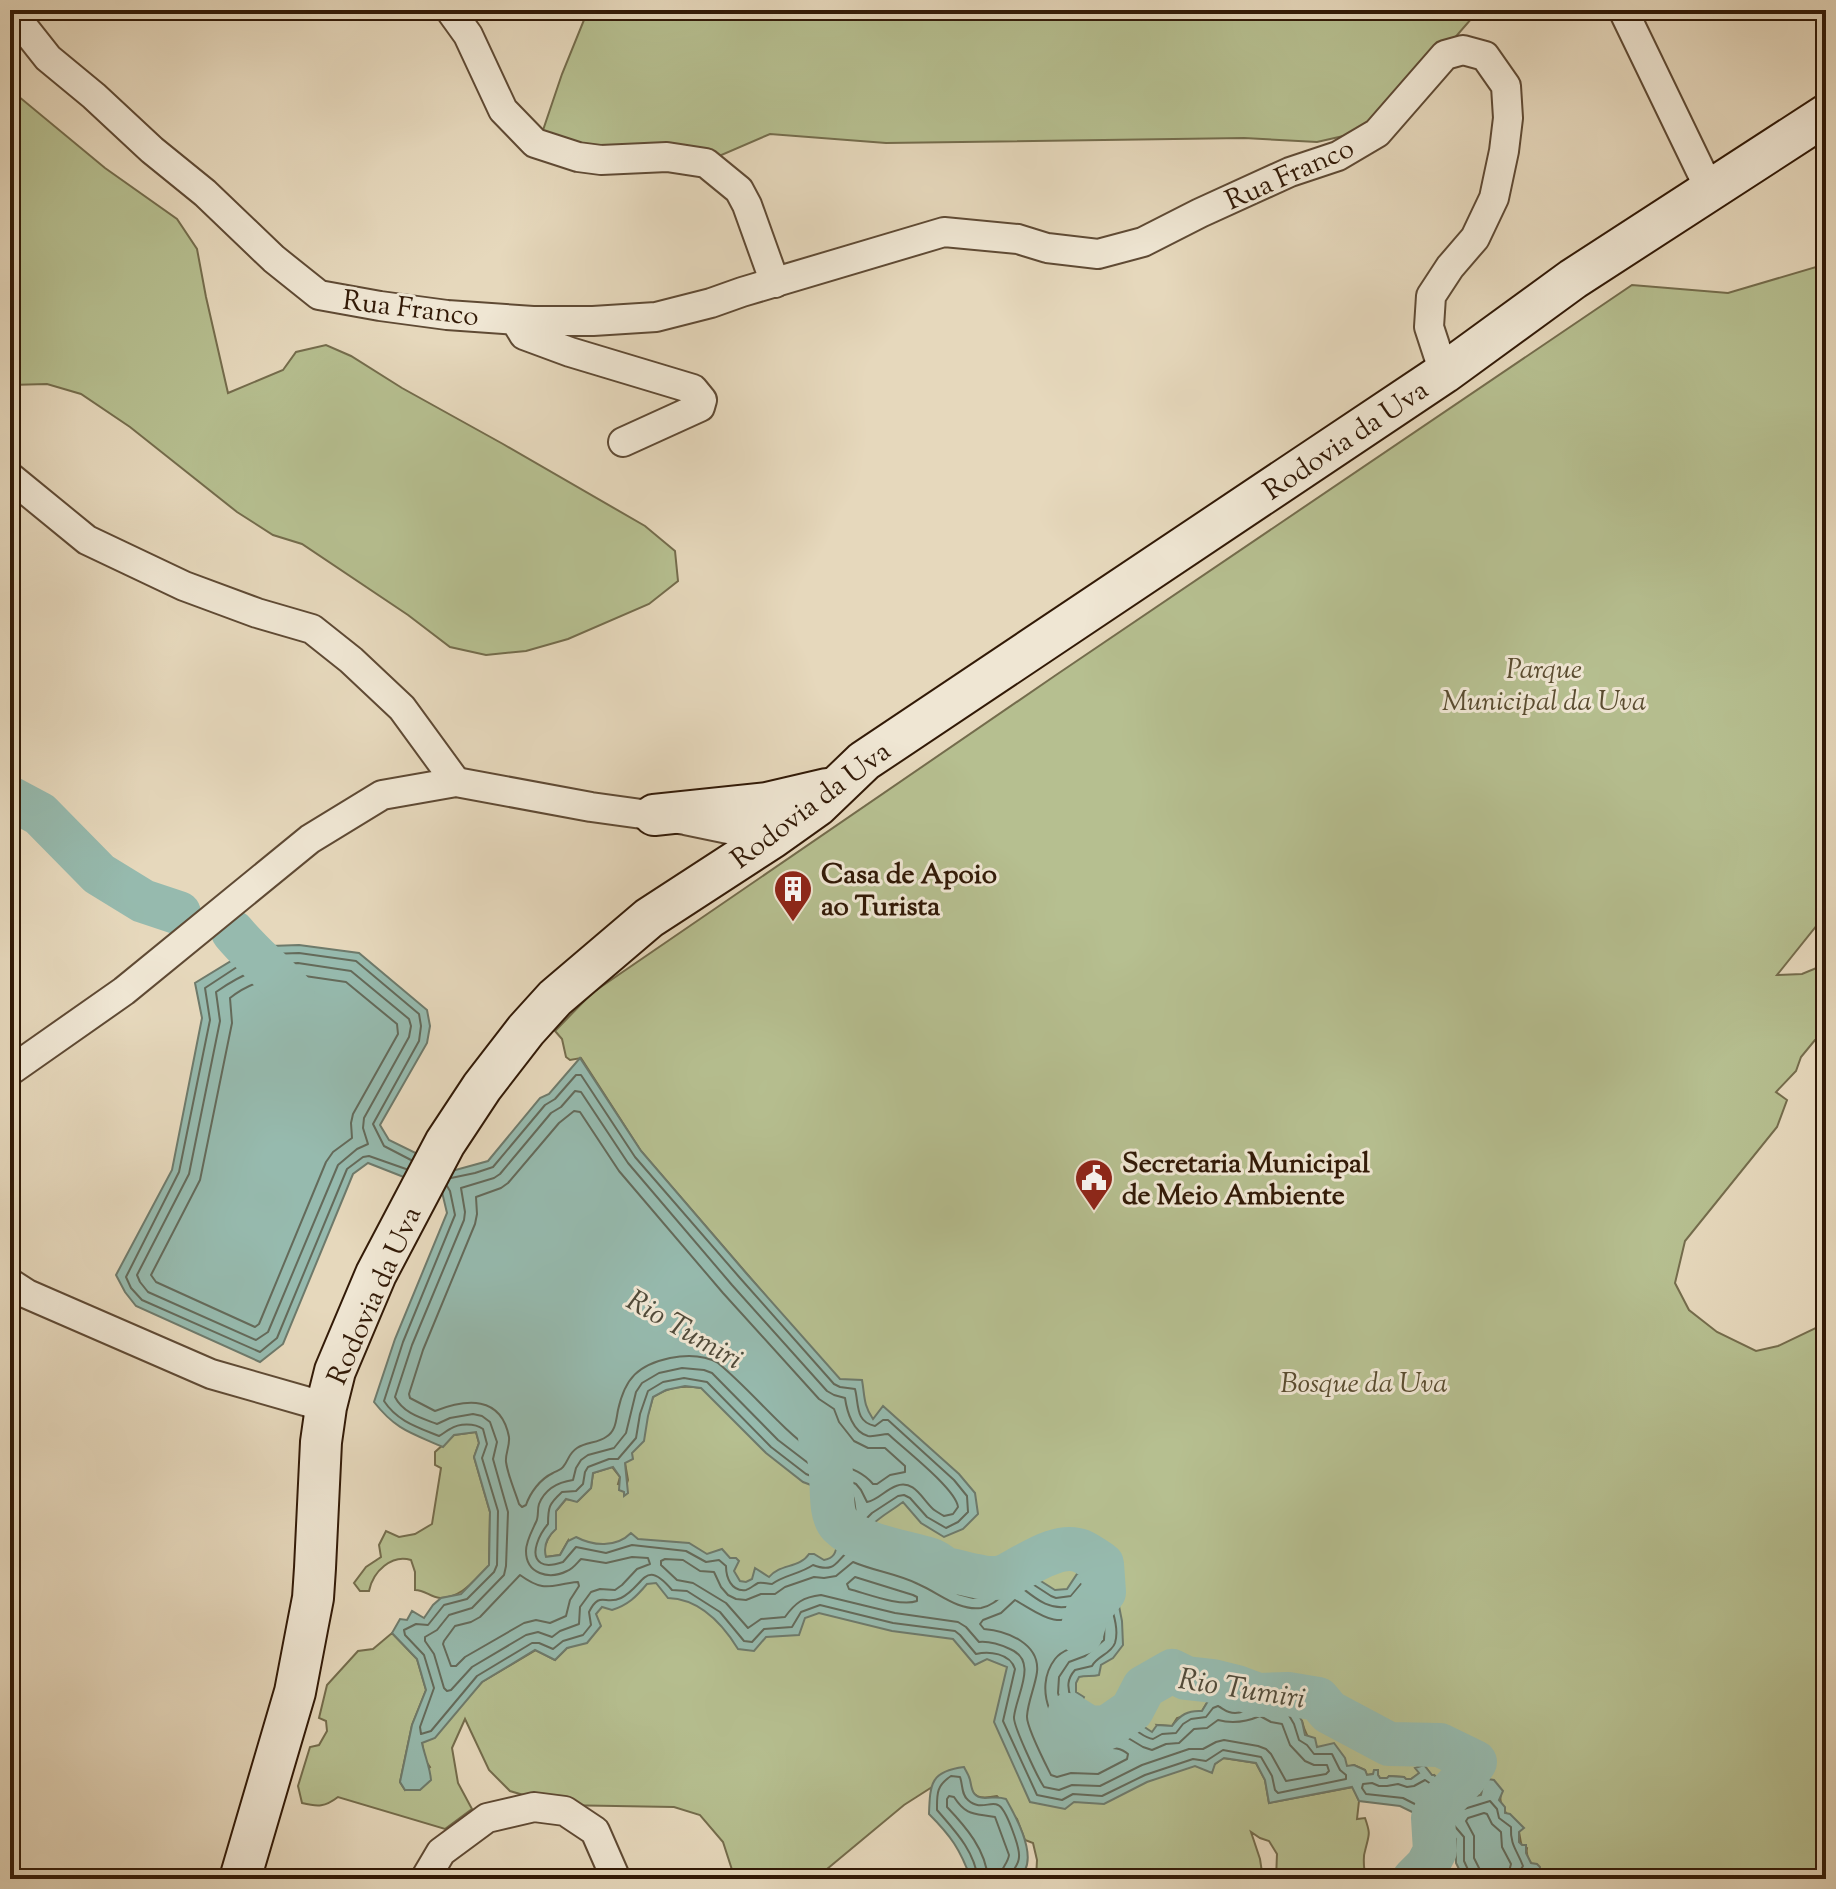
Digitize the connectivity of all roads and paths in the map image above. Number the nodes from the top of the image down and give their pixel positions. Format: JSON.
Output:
{"nodes":[{"id":1,"x":10,"y":10,"type":"edge"},
{"id":2,"x":450,"y":10,"type":"edge"},
{"id":3,"x":1623,"y":10,"type":"edge"},
{"id":4,"x":1826,"y":115,"type":"edge"},
{"id":5,"x":1710,"y":190,"type":"junction"},
{"id":6,"x":775,"y":283,"type":"junction"},
{"id":7,"x":515,"y":320,"type":"junction"},
{"id":8,"x":1444,"y":373,"type":"junction"},
{"id":9,"x":623,"y":442,"type":"dead end"},
{"id":10,"x":10,"y":477,"type":"edge"},
{"id":11,"x":456,"y":782,"type":"junction"},
{"id":12,"x":839,"y":785,"type":"junction"},
{"id":13,"x":654,"y":815,"type":"junction"},
{"id":14,"x":772,"y":838,"type":"junction"},
{"id":15,"x":10,"y":1071,"type":"edge"},
{"id":16,"x":10,"y":1283,"type":"edge"},
{"id":17,"x":326,"y":1407,"type":"junction"},
{"id":18,"x":240,"y":1879,"type":"edge"},
{"id":19,"x":425,"y":1879,"type":"edge"},
{"id":20,"x":616,"y":1879,"type":"edge"}],
"edges":[{"from":1,"to":7,"type":"street","name":"Rua Franco"},
{"from":2,"to":6,"type":"street"},
{"from":3,"to":5,"type":"street"},
{"from":4,"to":5,"type":"street","name":"Rodovia da Uva"},
{"from":5,"to":8,"type":"street","name":"Rodovia da Uva"},
{"from":6,"to":7,"type":"street","name":"Rua Franco"},
{"from":6,"to":8,"type":"street","name":"Rua Franco"},
{"from":7,"to":9,"type":"street"},
{"from":8,"to":12,"type":"street","name":"Rodovia da Uva"},
{"from":10,"to":11,"type":"street"},
{"from":11,"to":13,"type":"street"},
{"from":11,"to":15,"type":"street"},
{"from":12,"to":13,"type":"street"},
{"from":12,"to":14,"type":"street","name":"Rodovia da Uva"},
{"from":13,"to":14,"type":"street"},
{"from":14,"to":17,"type":"street","name":"Rodovia da Uva"},
{"from":16,"to":17,"type":"street"},
{"from":17,"to":18,"type":"street","name":"Rodovia da Uva"},
{"from":19,"to":20,"type":"street"}]}
